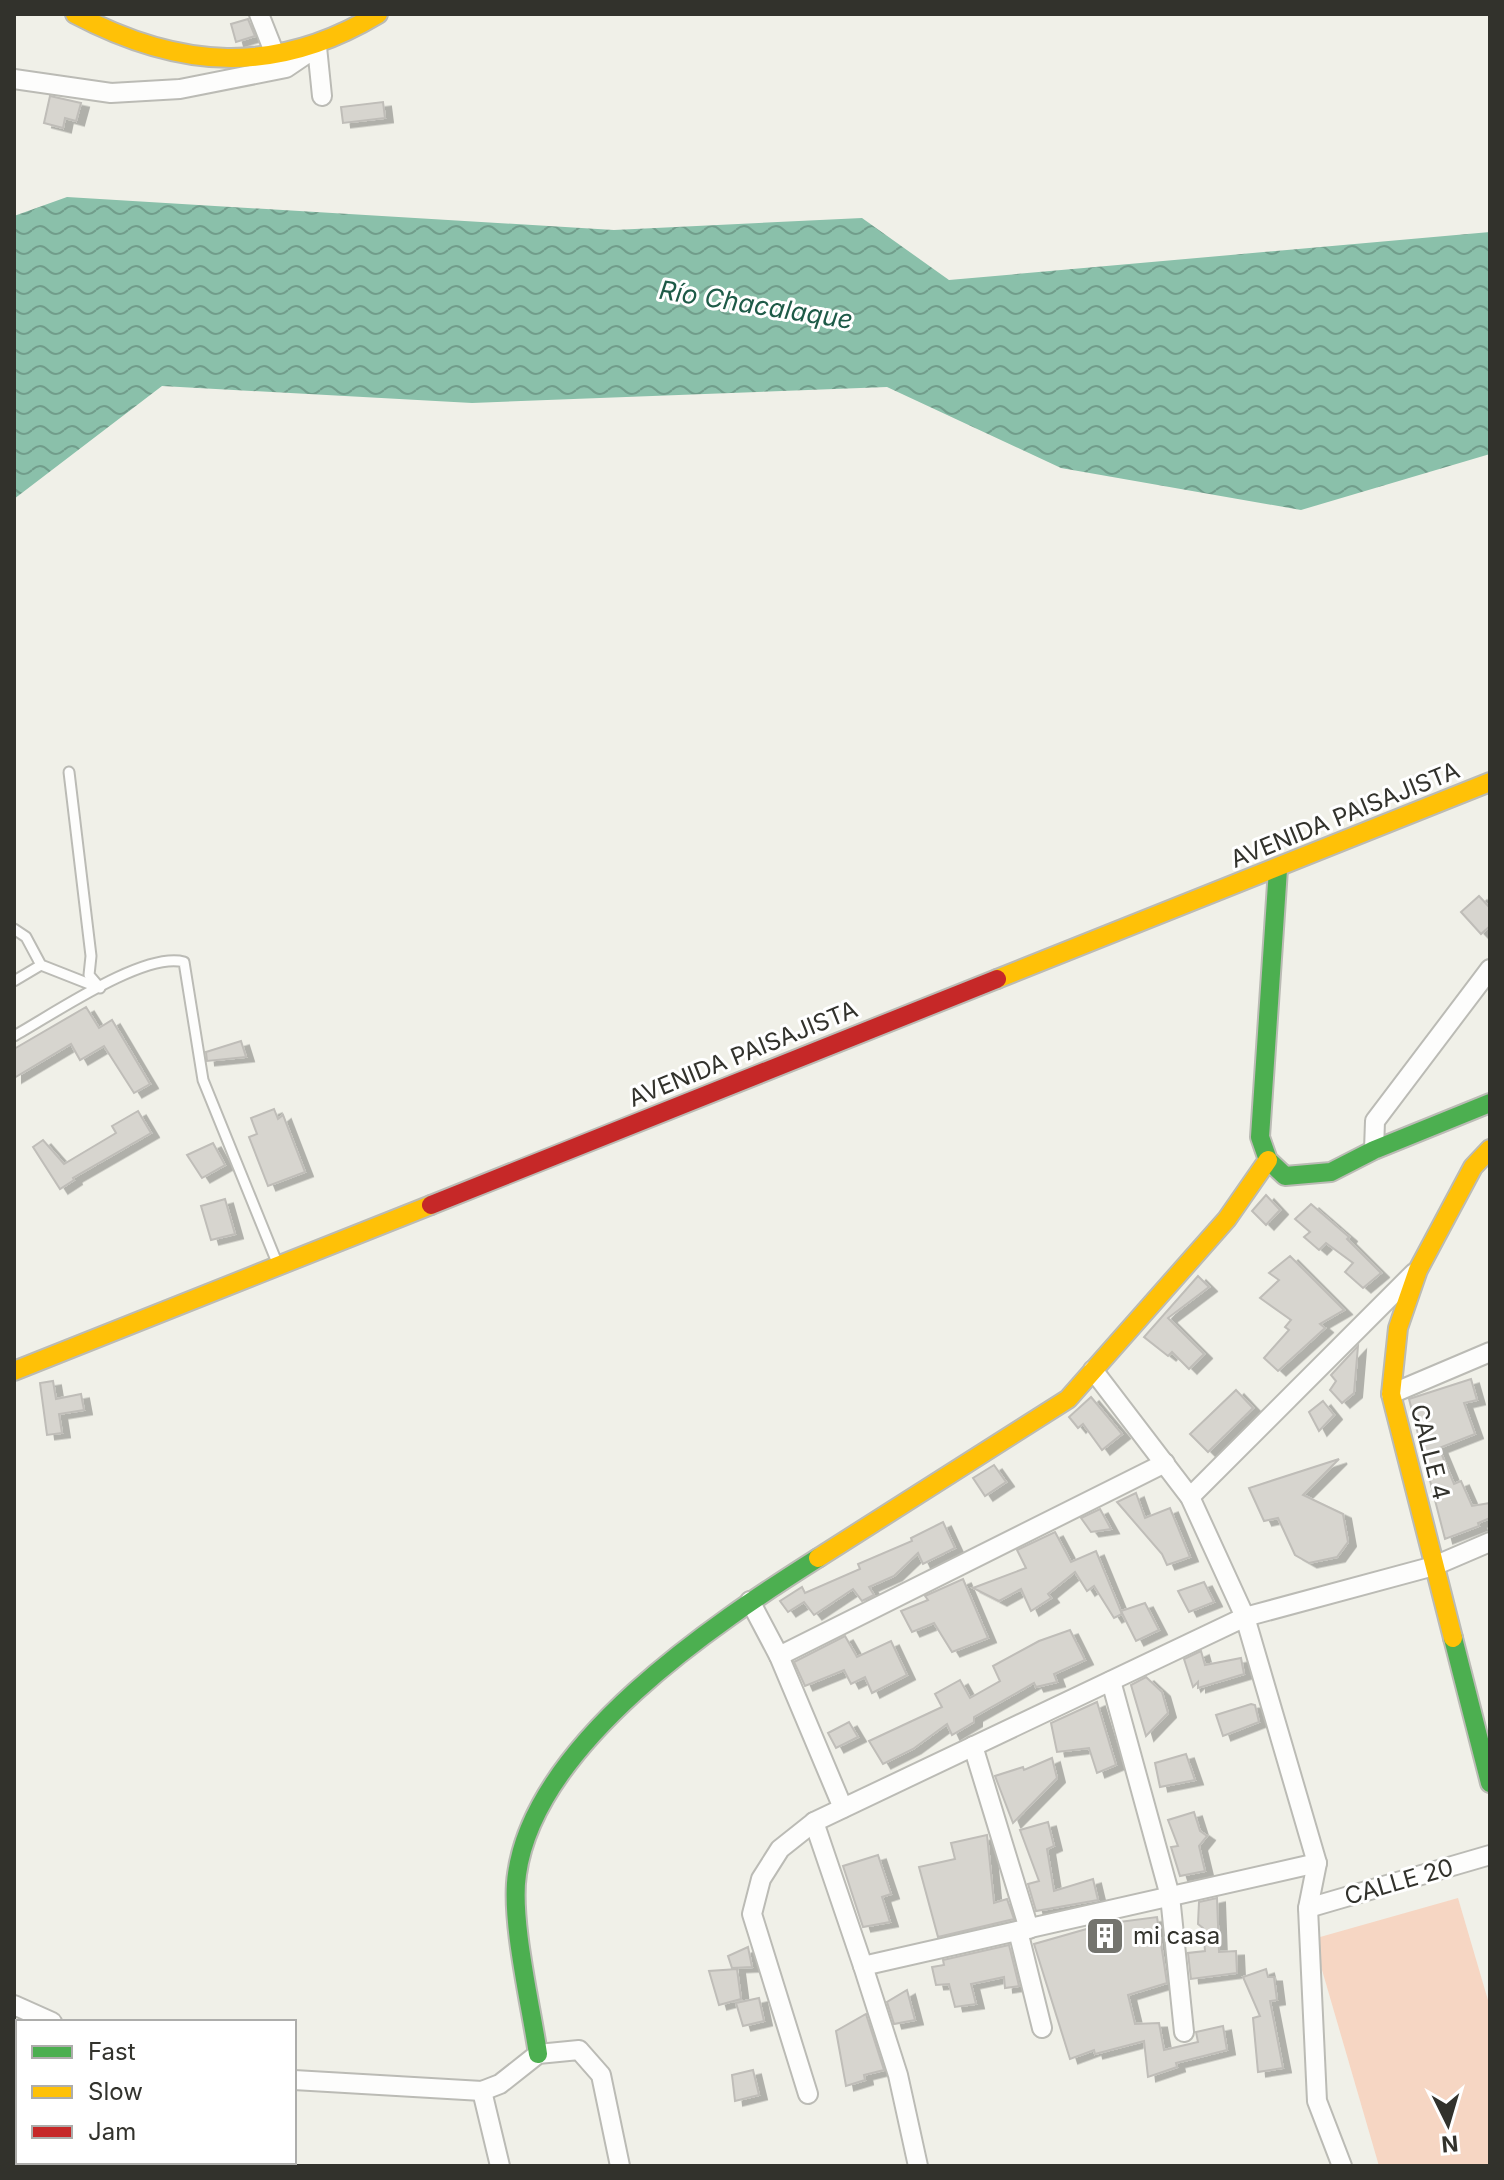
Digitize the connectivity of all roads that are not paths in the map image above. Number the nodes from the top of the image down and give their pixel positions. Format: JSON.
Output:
{"nodes":[{"id":1,"x":75,"y":14,"type":"edge"},
{"id":2,"x":259,"y":14,"type":"edge"},
{"id":3,"x":378,"y":14,"type":"edge"},
{"id":4,"x":317,"y":47,"type":"junction"},
{"id":5,"x":276,"y":57,"type":"junction"},
{"id":6,"x":14,"y":79,"type":"edge"},
{"id":7,"x":322,"y":96,"type":"dead end"},
{"id":8,"x":69,"y":772,"type":"dead end"},
{"id":9,"x":1490,"y":782,"type":"edge"},
{"id":10,"x":1278,"y":869,"type":"junction"},
{"id":11,"x":14,"y":929,"type":"edge"},
{"id":12,"x":41,"y":965,"type":"junction"},
{"id":13,"x":1490,"y":969,"type":"edge"},
{"id":14,"x":14,"y":981,"type":"edge"},
{"id":15,"x":100,"y":988,"type":"junction"},
{"id":16,"x":14,"y":1036,"type":"edge"},
{"id":17,"x":1490,"y":1103,"type":"edge"},
{"id":18,"x":1490,"y":1149,"type":"edge"},
{"id":19,"x":1374,"y":1150,"type":"junction"},
{"id":20,"x":1268,"y":1160,"type":"junction"},
{"id":21,"x":278,"y":1266,"type":"junction"},
{"id":22,"x":1418,"y":1270,"type":"junction"},
{"id":23,"x":1490,"y":1352,"type":"edge"},
{"id":24,"x":1093,"y":1370,"type":"junction"},
{"id":25,"x":14,"y":1371,"type":"edge"},
{"id":26,"x":1391,"y":1394,"type":"junction"},
{"id":27,"x":1165,"y":1463,"type":"junction"},
{"id":28,"x":1190,"y":1497,"type":"junction"},
{"id":29,"x":1490,"y":1542,"type":"edge"},
{"id":30,"x":1434,"y":1566,"type":"junction"},
{"id":31,"x":750,"y":1601,"type":"junction"},
{"id":32,"x":1245,"y":1617,"type":"junction"},
{"id":33,"x":779,"y":1656,"type":"junction"},
{"id":34,"x":1111,"y":1681,"type":"junction"},
{"id":35,"x":1490,"y":1704,"type":"edge"},
{"id":36,"x":1472,"y":1711,"type":"junction"},
{"id":37,"x":973,"y":1746,"type":"junction"},
{"id":38,"x":1490,"y":1783,"type":"edge"},
{"id":39,"x":843,"y":1808,"type":"junction"},
{"id":40,"x":814,"y":1822,"type":"junction"},
{"id":41,"x":1490,"y":1855,"type":"edge"},
{"id":42,"x":1317,"y":1863,"type":"junction"},
{"id":43,"x":1170,"y":1896,"type":"junction"},
{"id":44,"x":1308,"y":1908,"type":"junction"},
{"id":45,"x":1023,"y":1930,"type":"junction"},
{"id":46,"x":863,"y":1966,"type":"junction"},
{"id":47,"x":14,"y":2005,"type":"edge"},
{"id":48,"x":48,"y":2020,"type":"edge"},
{"id":49,"x":1042,"y":2028,"type":"dead end"},
{"id":50,"x":1184,"y":2032,"type":"dead end"},
{"id":51,"x":538,"y":2054,"type":"junction"},
{"id":52,"x":296,"y":2080,"type":"edge"},
{"id":53,"x":482,"y":2091,"type":"junction"},
{"id":54,"x":808,"y":2094,"type":"dead end"},
{"id":55,"x":500,"y":2166,"type":"edge"},
{"id":56,"x":620,"y":2166,"type":"edge"},
{"id":57,"x":918,"y":2166,"type":"edge"},
{"id":58,"x":1342,"y":2166,"type":"edge"}],
"edges":[{"from":1,"to":5,"type":"street"},
{"from":2,"to":5,"type":"street"},
{"from":3,"to":4,"type":"street"},
{"from":4,"to":5,"type":"street"},
{"from":4,"to":6,"type":"street"},
{"from":4,"to":7,"type":"street"},
{"from":8,"to":15,"type":"lane"},
{"from":9,"to":10,"type":"street","name":"AVENIDA PAISAJISTA"},
{"from":10,"to":20,"type":"street"},
{"from":10,"to":21,"type":"street","name":"AVENIDA PAISAJISTA"},
{"from":11,"to":12,"type":"lane"},
{"from":12,"to":14,"type":"lane"},
{"from":12,"to":15,"type":"lane"},
{"from":13,"to":19,"type":"street"},
{"from":15,"to":16,"type":"lane"},
{"from":15,"to":21,"type":"lane"},
{"from":17,"to":19,"type":"street"},
{"from":18,"to":22,"type":"street","name":"CALLE 4"},
{"from":19,"to":20,"type":"street"},
{"from":20,"to":24,"type":"street"},
{"from":21,"to":25,"type":"street","name":"AVENIDA PAISAJISTA"},
{"from":22,"to":26,"type":"street","name":"CALLE 4"},
{"from":22,"to":28,"type":"street"},
{"from":23,"to":26,"type":"street"},
{"from":24,"to":27,"type":"street"},
{"from":24,"to":31,"type":"street"},
{"from":26,"to":30,"type":"street","name":"CALLE 4"},
{"from":27,"to":28,"type":"street"},
{"from":27,"to":33,"type":"street"},
{"from":28,"to":32,"type":"street"},
{"from":29,"to":30,"type":"street"},
{"from":30,"to":32,"type":"street"},
{"from":30,"to":36,"type":"street","name":"CALLE 4"},
{"from":31,"to":33,"type":"street"},
{"from":31,"to":51,"type":"street"},
{"from":32,"to":34,"type":"street"},
{"from":32,"to":42,"type":"street"},
{"from":33,"to":39,"type":"street"},
{"from":34,"to":37,"type":"street"},
{"from":34,"to":43,"type":"street"},
{"from":35,"to":36,"type":"street"},
{"from":36,"to":38,"type":"street","name":"CALLE 4"},
{"from":37,"to":39,"type":"street"},
{"from":37,"to":45,"type":"street"},
{"from":39,"to":40,"type":"street"},
{"from":40,"to":46,"type":"street"},
{"from":40,"to":54,"type":"street"},
{"from":41,"to":44,"type":"street","name":"CALLE 20"},
{"from":42,"to":43,"type":"street"},
{"from":42,"to":44,"type":"street"},
{"from":43,"to":45,"type":"street"},
{"from":43,"to":50,"type":"street"},
{"from":44,"to":58,"type":"street"},
{"from":45,"to":46,"type":"street"},
{"from":45,"to":49,"type":"street"},
{"from":46,"to":57,"type":"street"},
{"from":47,"to":48,"type":"street"},
{"from":51,"to":53,"type":"street"},
{"from":51,"to":56,"type":"street"},
{"from":52,"to":53,"type":"street"},
{"from":53,"to":55,"type":"street"}]}
